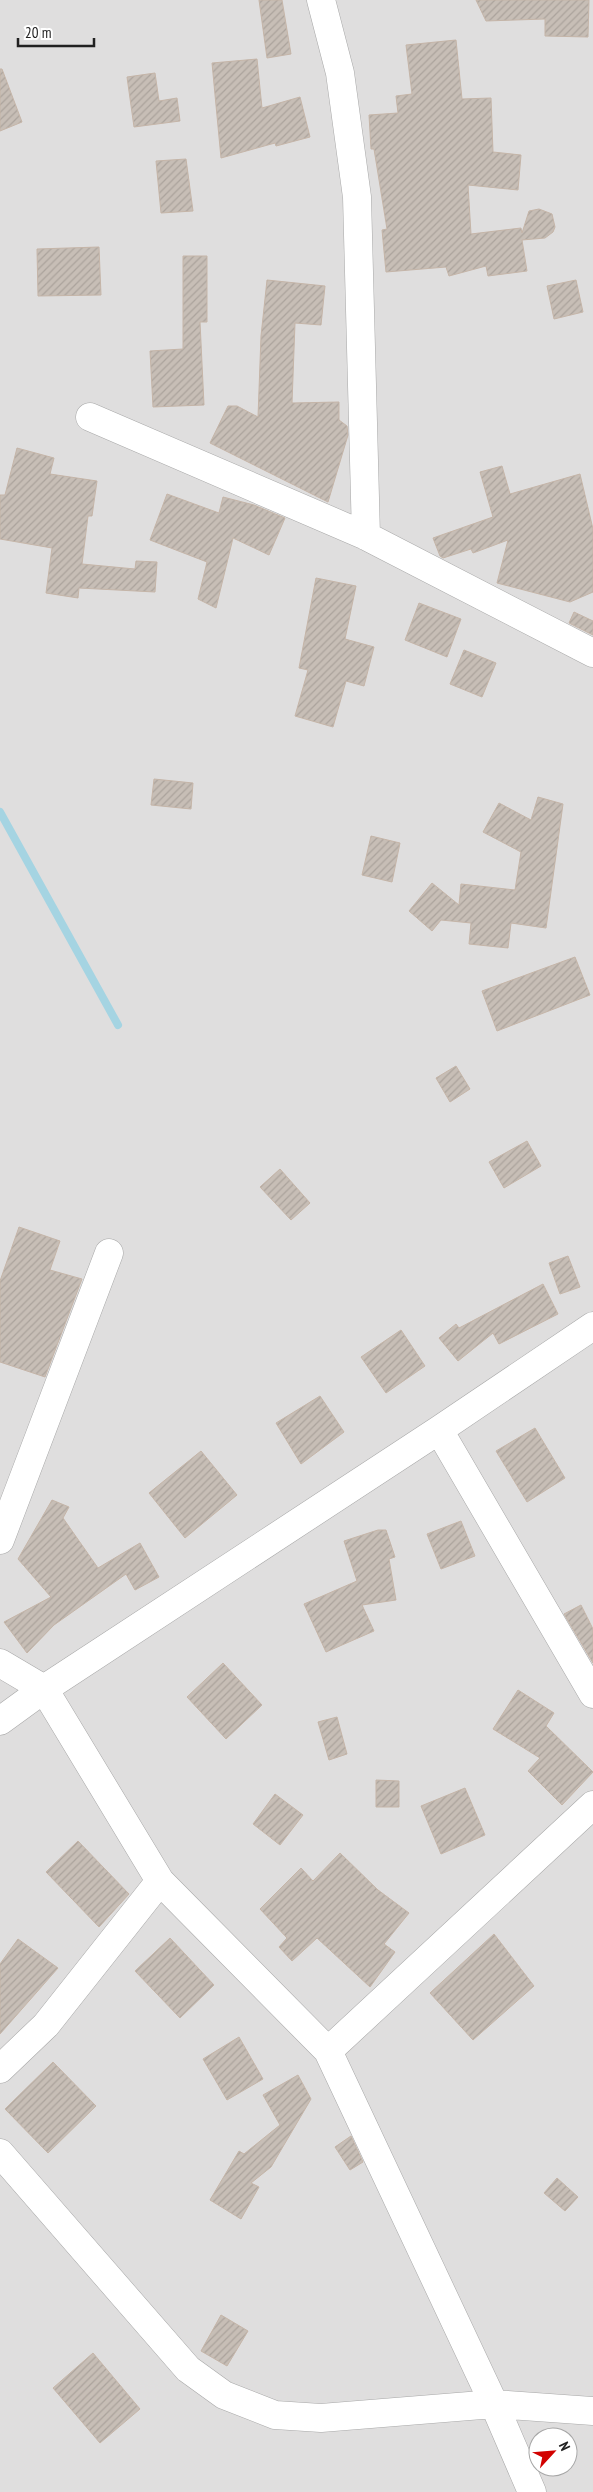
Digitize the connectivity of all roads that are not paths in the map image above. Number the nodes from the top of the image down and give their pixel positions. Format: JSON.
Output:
{"nodes":[{"id":1,"x":321,"y":0,"type":"edge"},
{"id":2,"x":90,"y":418,"type":"dead end"},
{"id":3,"x":366,"y":536,"type":"junction"},
{"id":4,"x":593,"y":653,"type":"edge"},
{"id":5,"x":109,"y":1253,"type":"dead end"},
{"id":6,"x":593,"y":1326,"type":"edge"},
{"id":7,"x":439,"y":1430,"type":"junction"},
{"id":8,"x":0,"y":1540,"type":"edge"},
{"id":9,"x":0,"y":1663,"type":"edge"},
{"id":10,"x":44,"y":1689,"type":"junction"},
{"id":11,"x":593,"y":1694,"type":"edge"},
{"id":12,"x":0,"y":1721,"type":"edge"},
{"id":13,"x":593,"y":1805,"type":"edge"},
{"id":14,"x":160,"y":1881,"type":"junction"},
{"id":15,"x":328,"y":2051,"type":"junction"},
{"id":16,"x":0,"y":2069,"type":"edge"},
{"id":17,"x":0,"y":2153,"type":"edge"},
{"id":18,"x":494,"y":2404,"type":"junction"},
{"id":19,"x":593,"y":2412,"type":"edge"},
{"id":20,"x":532,"y":2492,"type":"edge"}],
"edges":[{"from":1,"to":3,"type":"street"},
{"from":2,"to":3,"type":"street"},
{"from":3,"to":4,"type":"street"},
{"from":5,"to":8,"type":"street"},
{"from":6,"to":7,"type":"street"},
{"from":7,"to":10,"type":"street"},
{"from":7,"to":11,"type":"street"},
{"from":9,"to":10,"type":"street"},
{"from":10,"to":12,"type":"street"},
{"from":10,"to":14,"type":"street"},
{"from":13,"to":15,"type":"street"},
{"from":14,"to":15,"type":"street"},
{"from":14,"to":16,"type":"street"},
{"from":15,"to":18,"type":"street"},
{"from":17,"to":18,"type":"street"},
{"from":18,"to":19,"type":"street"},
{"from":18,"to":20,"type":"street"}]}
